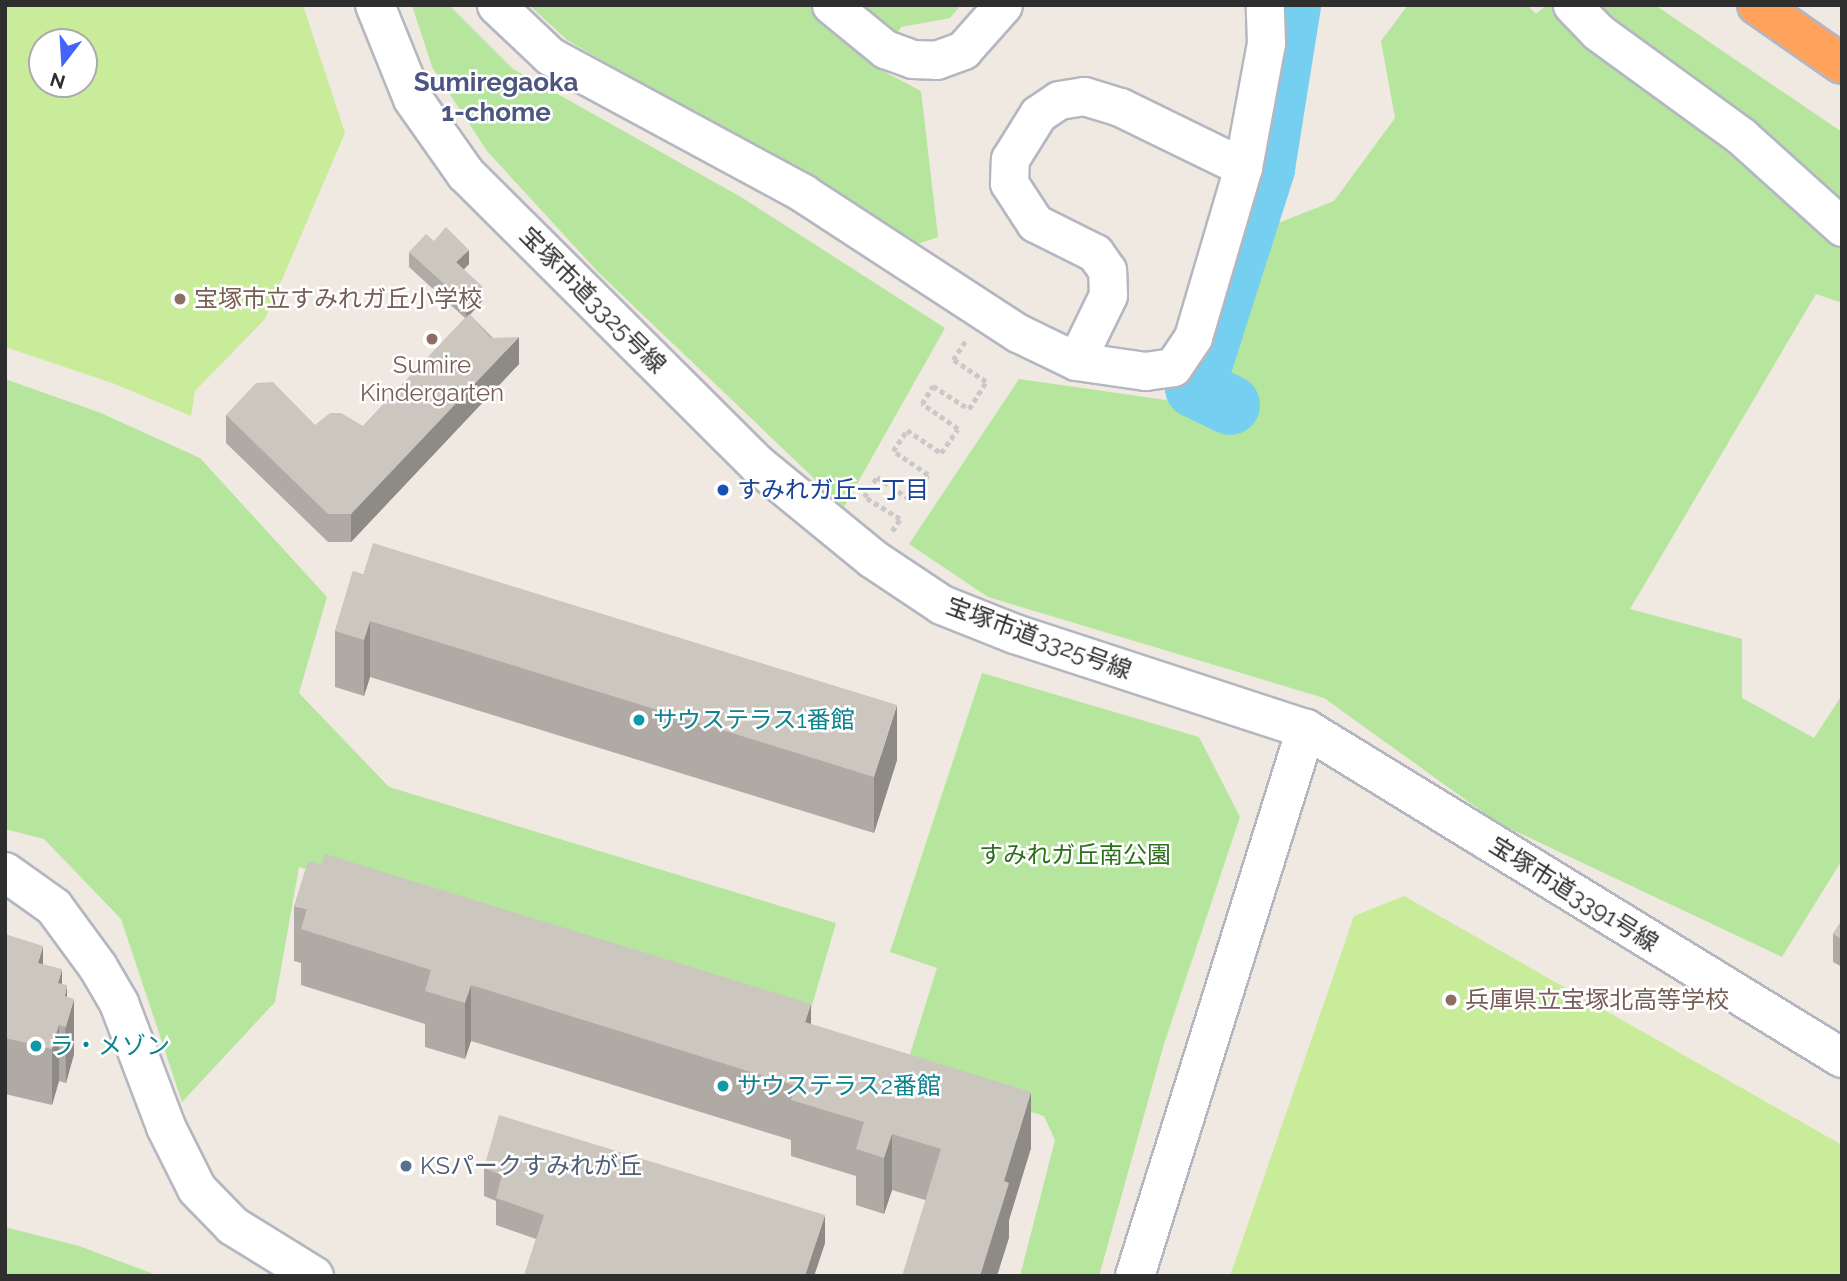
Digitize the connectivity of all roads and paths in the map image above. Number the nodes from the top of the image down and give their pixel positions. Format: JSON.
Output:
{"nodes":[{"id":1,"x":375,"y":5,"type":"edge"},
{"id":2,"x":496,"y":5,"type":"edge"},
{"id":3,"x":831,"y":5,"type":"edge"},
{"id":4,"x":1003,"y":5,"type":"edge"},
{"id":5,"x":1265,"y":5,"type":"edge"},
{"id":6,"x":1572,"y":5,"type":"edge"},
{"id":7,"x":1757,"y":5,"type":"edge"},
{"id":8,"x":1842,"y":64,"type":"edge"},
{"id":9,"x":1243,"y":167,"type":"junction"},
{"id":10,"x":1842,"y":227,"type":"edge"},
{"id":11,"x":976,"y":347,"type":"dead end"},
{"id":12,"x":1076,"y":361,"type":"junction"},
{"id":13,"x":900,"y":519,"type":"dead end"},
{"id":14,"x":1306,"y":729,"type":"junction"},
{"id":15,"x":5,"y":872,"type":"edge"},
{"id":16,"x":1842,"y":1058,"type":"edge"},
{"id":17,"x":314,"y":1276,"type":"edge"},
{"id":18,"x":1135,"y":1276,"type":"edge"}],
"edges":[{"from":1,"to":14,"type":"street","name":"宝塚市道3325号線"},
{"from":2,"to":12,"type":"street"},
{"from":3,"to":4,"type":"street"},
{"from":5,"to":9,"type":"street"},
{"from":6,"to":10,"type":"street"},
{"from":7,"to":8,"type":"highway"},
{"from":9,"to":12,"type":"street"},
{"from":9,"to":12,"type":"street"},
{"from":11,"to":13,"type":"path"},
{"from":14,"to":16,"type":"street","name":"宝塚市道3391号線"},
{"from":14,"to":18,"type":"street"},
{"from":15,"to":17,"type":"street"}]}
